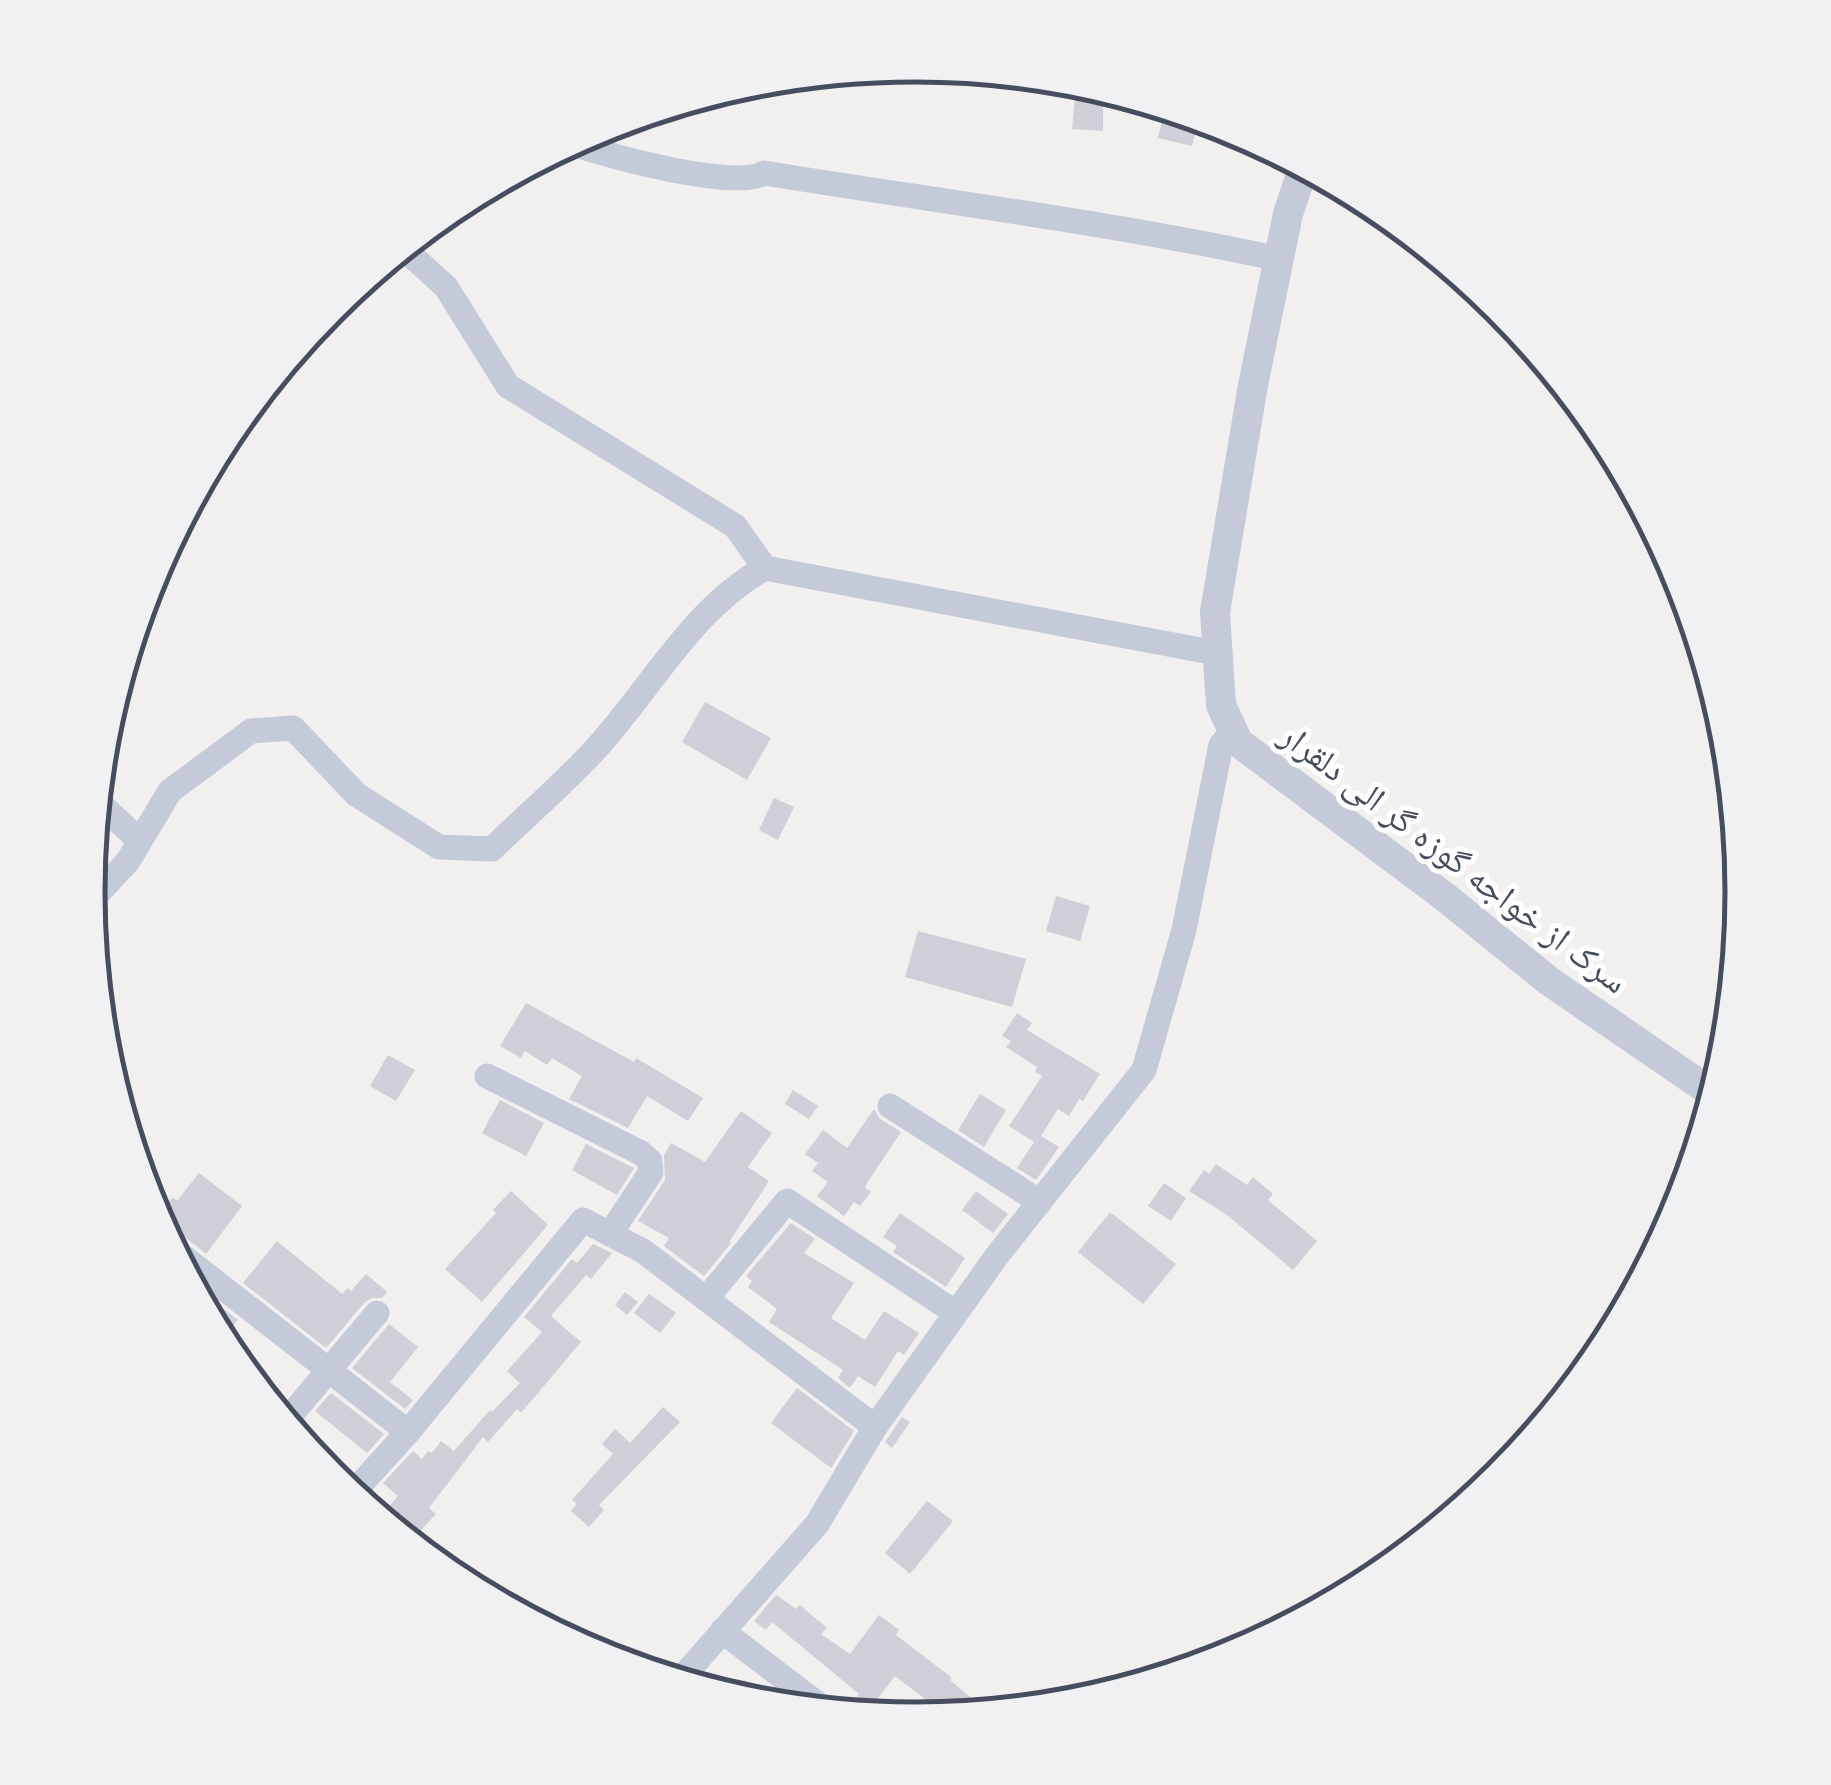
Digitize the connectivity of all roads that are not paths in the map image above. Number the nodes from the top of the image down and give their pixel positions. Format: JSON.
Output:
{"nodes":[{"id":1,"x":593,"y":150,"type":"edge"},
{"id":2,"x":1299,"y":180,"type":"edge"},
{"id":3,"x":413,"y":257,"type":"edge"},
{"id":4,"x":1279,"y":259,"type":"junction"},
{"id":5,"x":765,"y":568,"type":"junction"},
{"id":6,"x":1216,"y":653,"type":"junction"},
{"id":7,"x":1233,"y":732,"type":"junction"},
{"id":8,"x":110,"y":813,"type":"edge"},
{"id":9,"x":140,"y":841,"type":"junction"},
{"id":10,"x":105,"y":885,"type":"edge"},
{"id":11,"x":488,"y":1076,"type":"dead end"},
{"id":12,"x":1702,"y":1086,"type":"edge"},
{"id":13,"x":890,"y":1106,"type":"dead end"},
{"id":14,"x":1040,"y":1202,"type":"junction"},
{"id":15,"x":610,"y":1234,"type":"junction"},
{"id":16,"x":198,"y":1269,"type":"edge"},
{"id":17,"x":706,"y":1299,"type":"junction"},
{"id":18,"x":377,"y":1313,"type":"dead end"},
{"id":19,"x":956,"y":1313,"type":"junction"},
{"id":20,"x":327,"y":1369,"type":"junction"},
{"id":21,"x":294,"y":1411,"type":"edge"},
{"id":22,"x":875,"y":1428,"type":"junction"},
{"id":23,"x":408,"y":1432,"type":"junction"},
{"id":24,"x":362,"y":1483,"type":"edge"},
{"id":25,"x":722,"y":1631,"type":"junction"},
{"id":26,"x":689,"y":1670,"type":"edge"},
{"id":27,"x":807,"y":1695,"type":"edge"}],
"edges":[{"from":1,"to":4,"type":"street"},
{"from":2,"to":4,"type":"street","name":"سرک از خواجه گوزه گر الی دلقرار"},
{"from":3,"to":5,"type":"street"},
{"from":4,"to":6,"type":"street","name":"سرک از خواجه گوزه گر الی دلقرار"},
{"from":5,"to":6,"type":"street"},
{"from":5,"to":9,"type":"street"},
{"from":6,"to":7,"type":"street","name":"سرک از خواجه گوزه گر الی دلقرار"},
{"from":7,"to":12,"type":"street","name":"سرک از خواجه گوزه گر الی دلقرار"},
{"from":7,"to":14,"type":"street"},
{"from":8,"to":9,"type":"street"},
{"from":9,"to":10,"type":"street"},
{"from":11,"to":15,"type":"street"},
{"from":13,"to":14,"type":"street"},
{"from":14,"to":19,"type":"street"},
{"from":15,"to":17,"type":"street"},
{"from":15,"to":23,"type":"street"},
{"from":16,"to":20,"type":"street"},
{"from":17,"to":19,"type":"street"},
{"from":17,"to":22,"type":"street"},
{"from":18,"to":20,"type":"street"},
{"from":19,"to":22,"type":"street"},
{"from":20,"to":21,"type":"street"},
{"from":20,"to":23,"type":"street"},
{"from":22,"to":25,"type":"street"},
{"from":23,"to":24,"type":"street"},
{"from":25,"to":26,"type":"street"},
{"from":25,"to":27,"type":"street"}]}
